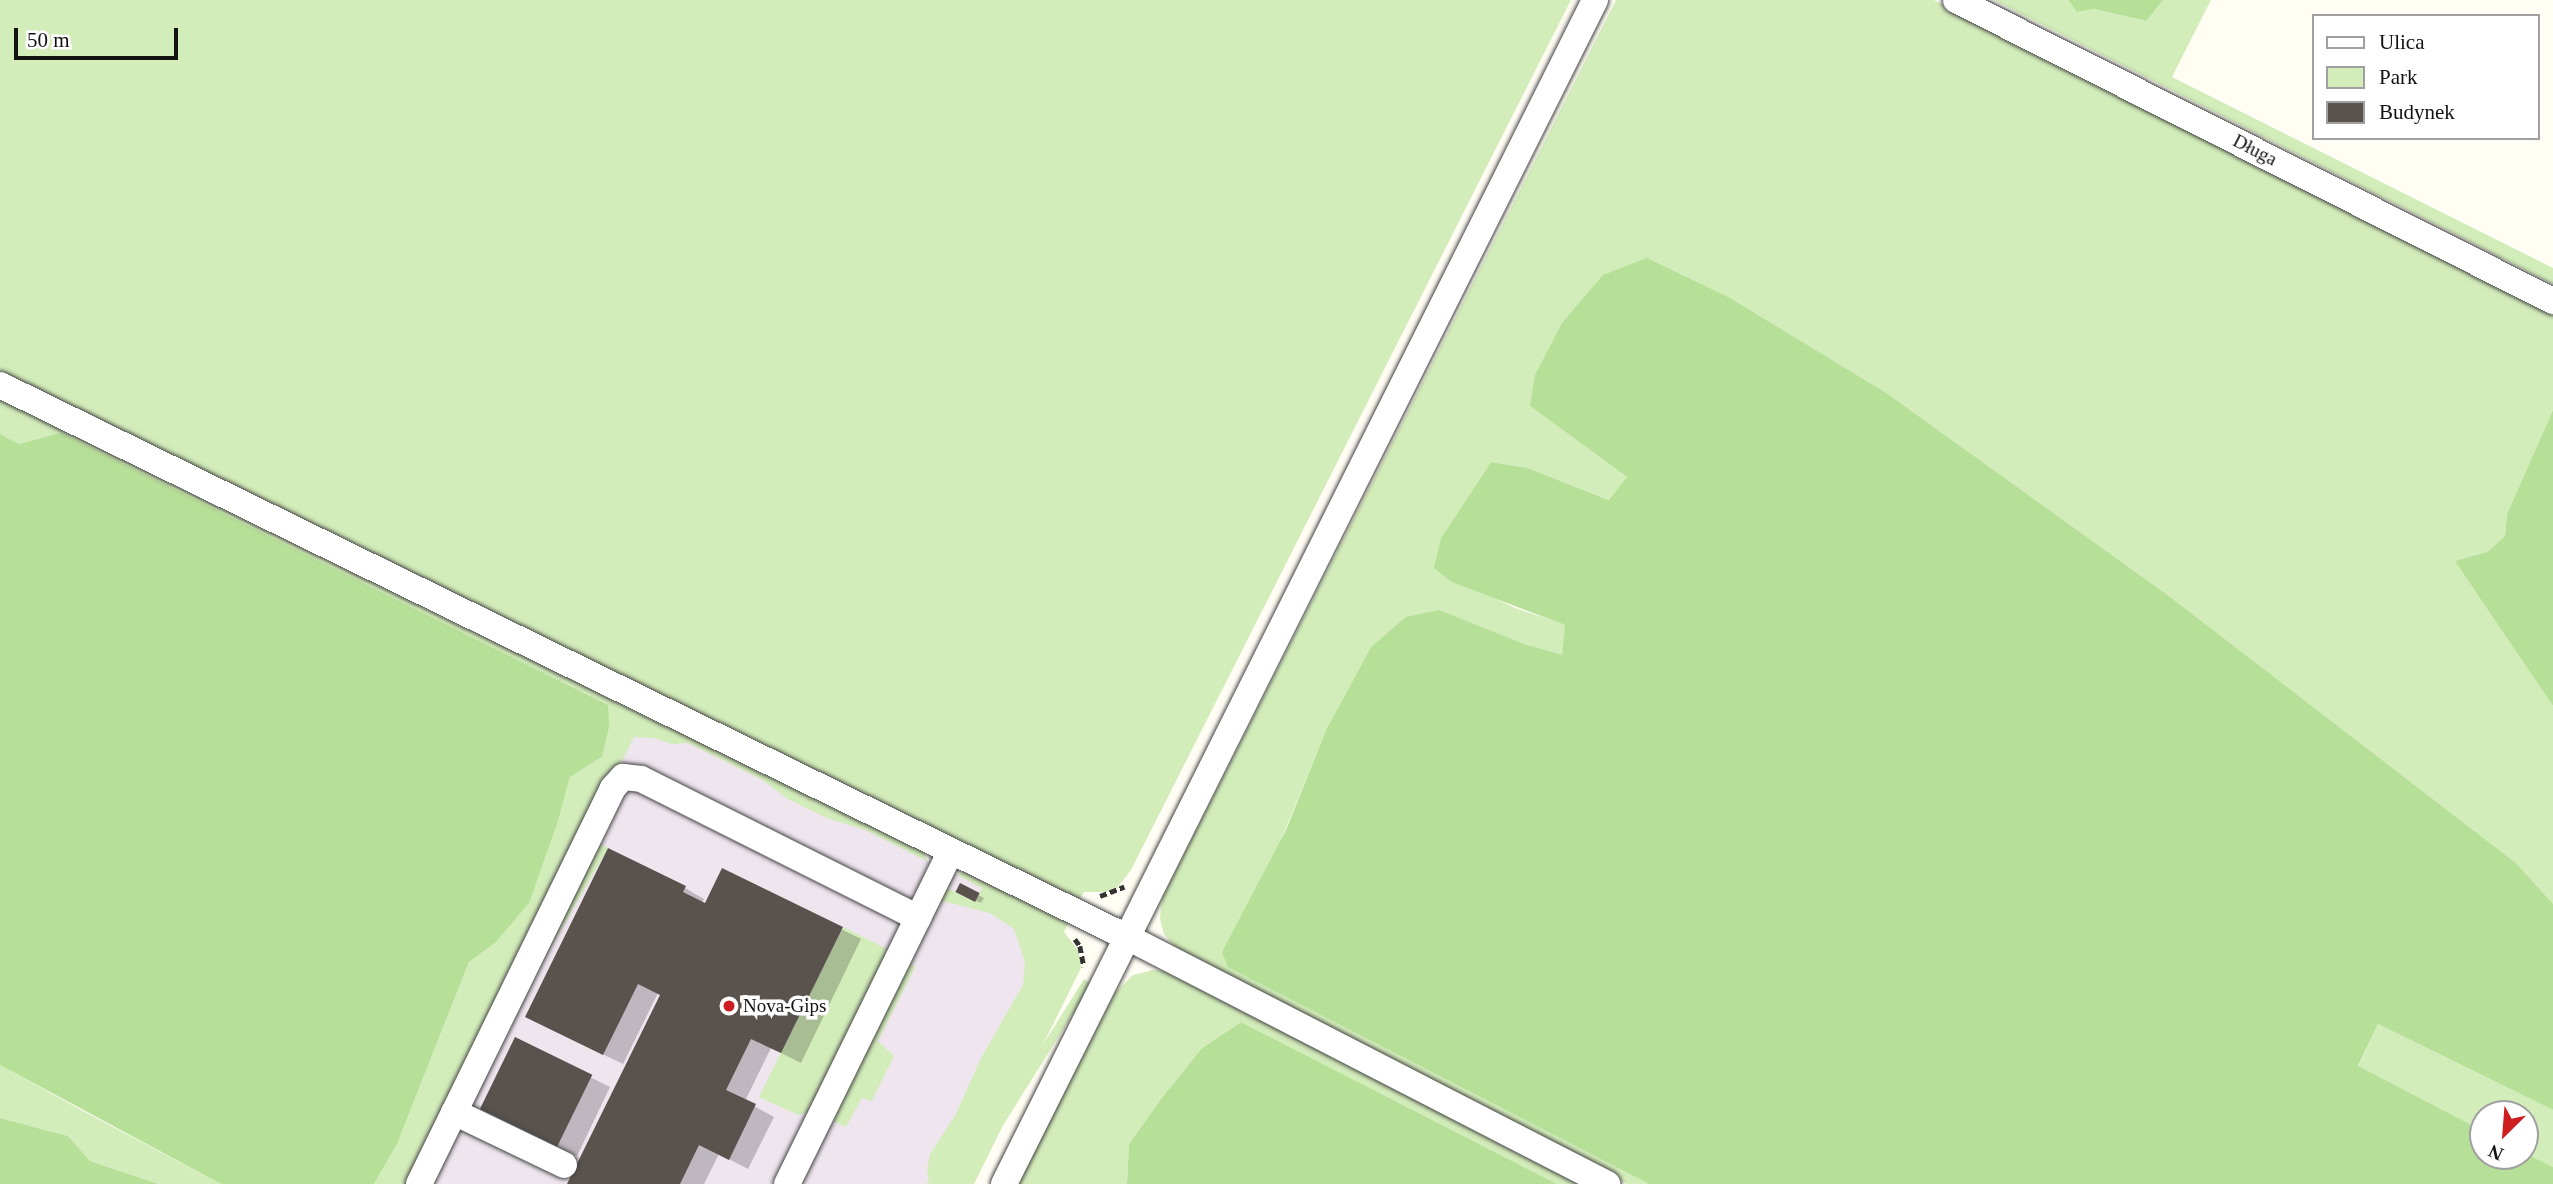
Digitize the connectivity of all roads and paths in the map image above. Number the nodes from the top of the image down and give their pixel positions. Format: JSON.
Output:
{"nodes":[{"id":1,"x":1595,"y":0,"type":"edge"},
{"id":2,"x":1956,"y":0,"type":"edge"},
{"id":3,"x":2553,"y":301,"type":"edge"},
{"id":4,"x":0,"y":386,"type":"edge"},
{"id":5,"x":951,"y":851,"type":"junction"},
{"id":6,"x":919,"y":918,"type":"junction"},
{"id":7,"x":1129,"y":938,"type":"junction"},
{"id":8,"x":454,"y":1112,"type":"junction"},
{"id":9,"x":564,"y":1165,"type":"dead end"},
{"id":10,"x":419,"y":1184,"type":"edge"},
{"id":11,"x":787,"y":1184,"type":"edge"},
{"id":12,"x":1004,"y":1184,"type":"edge"},
{"id":13,"x":1607,"y":1184,"type":"edge"}],
"edges":[{"from":1,"to":7,"type":"street"},
{"from":2,"to":3,"type":"street","name":"Długa"},
{"from":4,"to":5,"type":"street"},
{"from":5,"to":6,"type":"street"},
{"from":5,"to":7,"type":"street"},
{"from":6,"to":8,"type":"street"},
{"from":6,"to":11,"type":"street"},
{"from":7,"to":12,"type":"street"},
{"from":7,"to":13,"type":"street"},
{"from":8,"to":9,"type":"street"},
{"from":8,"to":10,"type":"street"}]}
